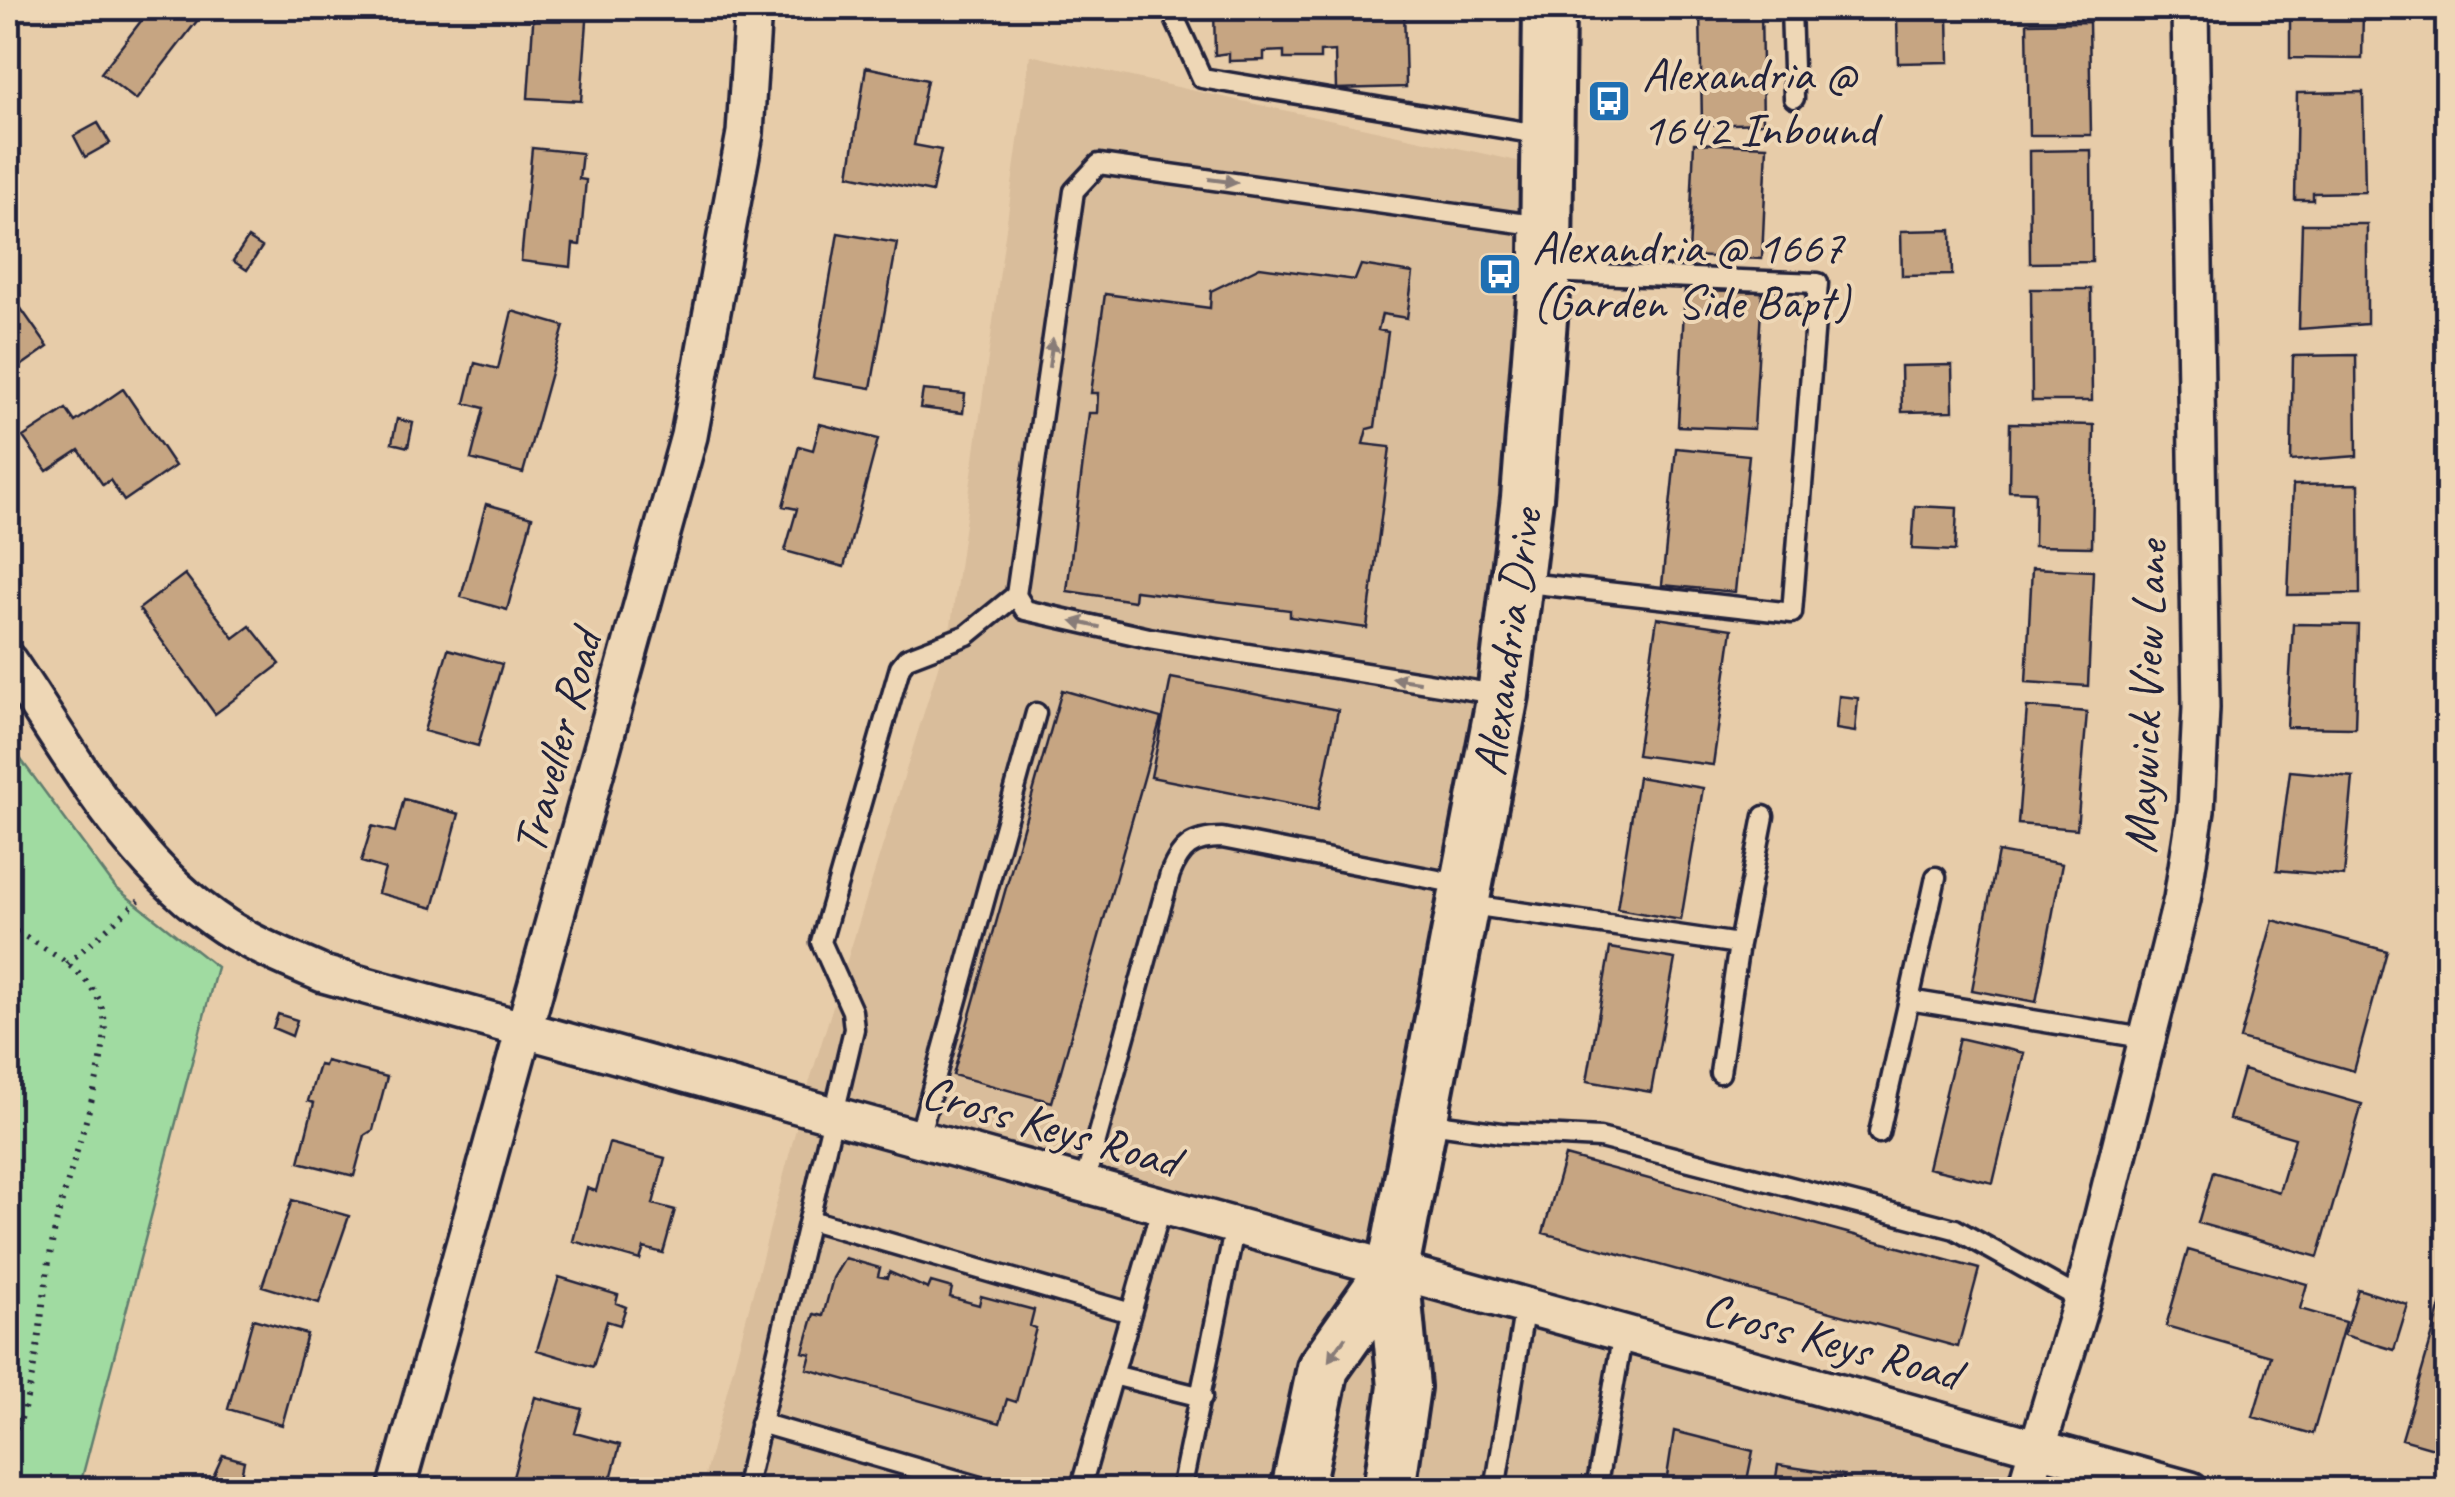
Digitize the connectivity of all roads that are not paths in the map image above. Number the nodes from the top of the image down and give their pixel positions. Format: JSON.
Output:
{"nodes":[{"id":1,"x":752,"y":8,"type":"edge"},
{"id":2,"x":1549,"y":8,"type":"edge"},
{"id":3,"x":1791,"y":8,"type":"edge"},
{"id":4,"x":2190,"y":8,"type":"edge"},
{"id":5,"x":1176,"y":21,"type":"dead end"},
{"id":6,"x":1794,"y":98,"type":"dead end"},
{"id":7,"x":1549,"y":136,"type":"junction"},
{"id":8,"x":1546,"y":249,"type":"junction"},
{"id":9,"x":1517,"y":582,"type":"junction"},
{"id":10,"x":1016,"y":595,"type":"junction"},
{"id":11,"x":8,"y":661,"type":"edge"},
{"id":12,"x":1503,"y":695,"type":"junction"},
{"id":13,"x":1036,"y":713,"type":"dead end"},
{"id":14,"x":1764,"y":816,"type":"dead end"},
{"id":15,"x":1936,"y":877,"type":"dead end"},
{"id":16,"x":1465,"y":895,"type":"junction"},
{"id":17,"x":1739,"y":944,"type":"junction"},
{"id":18,"x":1909,"y":1000,"type":"junction"},
{"id":19,"x":527,"y":1030,"type":"junction"},
{"id":20,"x":2150,"y":1039,"type":"junction"},
{"id":21,"x":1720,"y":1073,"type":"dead end"},
{"id":22,"x":835,"y":1115,"type":"junction"},
{"id":23,"x":1423,"y":1122,"type":"junction"},
{"id":24,"x":1878,"y":1134,"type":"dead end"},
{"id":25,"x":919,"y":1138,"type":"junction"},
{"id":26,"x":1084,"y":1184,"type":"junction"},
{"id":27,"x":1162,"y":1205,"type":"junction"},
{"id":28,"x":810,"y":1220,"type":"junction"},
{"id":29,"x":1236,"y":1226,"type":"junction"},
{"id":30,"x":1393,"y":1269,"type":"junction"},
{"id":31,"x":2082,"y":1300,"type":"junction"},
{"id":32,"x":1526,"y":1306,"type":"junction"},
{"id":33,"x":1131,"y":1313,"type":"junction"},
{"id":34,"x":1623,"y":1332,"type":"junction"},
{"id":35,"x":1113,"y":1375,"type":"junction"},
{"id":36,"x":1202,"y":1396,"type":"junction"},
{"id":37,"x":760,"y":1423,"type":"junction"},
{"id":38,"x":2040,"y":1447,"type":"junction"},
{"id":39,"x":396,"y":1490,"type":"edge"},
{"id":40,"x":745,"y":1490,"type":"edge"},
{"id":41,"x":991,"y":1490,"type":"edge"},
{"id":42,"x":1080,"y":1490,"type":"edge"},
{"id":43,"x":1181,"y":1490,"type":"edge"},
{"id":44,"x":1297,"y":1490,"type":"edge"},
{"id":45,"x":1389,"y":1490,"type":"edge"},
{"id":46,"x":1495,"y":1490,"type":"edge"},
{"id":47,"x":1596,"y":1490,"type":"edge"},
{"id":48,"x":2025,"y":1490,"type":"edge"},
{"id":49,"x":2191,"y":1490,"type":"edge"}],
"edges":[{"from":1,"to":19,"type":"street","name":"Traveller Road"},
{"from":2,"to":7,"type":"main road","name":"Alexandria Drive"},
{"from":3,"to":6,"type":"lane"},
{"from":4,"to":20,"type":"street","name":"Maywick View Lane"},
{"from":5,"to":7,"type":"lane"},
{"from":7,"to":8,"type":"main road","name":"Alexandria Drive"},
{"from":8,"to":9,"type":"main road","name":"Alexandria Drive"},
{"from":8,"to":9,"type":"lane"},
{"from":10,"to":8,"type":"lane","one_way":true},
{"from":9,"to":12,"type":"main road","name":"Alexandria Drive"},
{"from":12,"to":10,"type":"lane","one_way":true},
{"from":10,"to":22,"type":"lane"},
{"from":11,"to":19,"type":"street","name":"Cross Keys Road"},
{"from":12,"to":16,"type":"main road","name":"Alexandria Drive"},
{"from":13,"to":25,"type":"lane"},
{"from":14,"to":17,"type":"lane"},
{"from":15,"to":18,"type":"lane"},
{"from":16,"to":17,"type":"lane"},
{"from":16,"to":23,"type":"main road","name":"Alexandria Drive"},
{"from":16,"to":26,"type":"lane"},
{"from":17,"to":21,"type":"lane"},
{"from":18,"to":20,"type":"lane"},
{"from":18,"to":24,"type":"lane"},
{"from":19,"to":22,"type":"street","name":"Cross Keys Road"},
{"from":19,"to":39,"type":"street","name":"Traveller Road"},
{"from":20,"to":31,"type":"street","name":"Maywick View Lane"},
{"from":22,"to":25,"type":"street","name":"Cross Keys Road"},
{"from":22,"to":28,"type":"lane"},
{"from":23,"to":30,"type":"main road","name":"Alexandria Drive"},
{"from":23,"to":31,"type":"lane"},
{"from":25,"to":26,"type":"street","name":"Cross Keys Road"},
{"from":26,"to":27,"type":"street","name":"Cross Keys Road"},
{"from":27,"to":29,"type":"street","name":"Cross Keys Road"},
{"from":27,"to":33,"type":"lane"},
{"from":28,"to":33,"type":"lane"},
{"from":28,"to":37,"type":"lane"},
{"from":29,"to":30,"type":"street","name":"Cross Keys Road"},
{"from":29,"to":36,"type":"lane"},
{"from":30,"to":32,"type":"street","name":"Cross Keys Road"},
{"from":30,"to":44,"type":"main road","name":"Alexandria Drive","one_way":true},
{"from":30,"to":45,"type":"main road","name":"Alexandria Drive"},
{"from":31,"to":38,"type":"street","name":"Maywick View Lane"},
{"from":32,"to":34,"type":"street","name":"Cross Keys Road"},
{"from":32,"to":46,"type":"lane"},
{"from":33,"to":35,"type":"lane"},
{"from":34,"to":38,"type":"street","name":"Cross Keys Road"},
{"from":34,"to":47,"type":"lane"},
{"from":35,"to":36,"type":"lane"},
{"from":35,"to":42,"type":"lane"},
{"from":36,"to":43,"type":"lane"},
{"from":37,"to":40,"type":"lane"},
{"from":37,"to":41,"type":"lane"},
{"from":38,"to":48,"type":"street","name":"Maywick View Lane"},
{"from":38,"to":49,"type":"street","name":"Cross Keys Road"}]}
